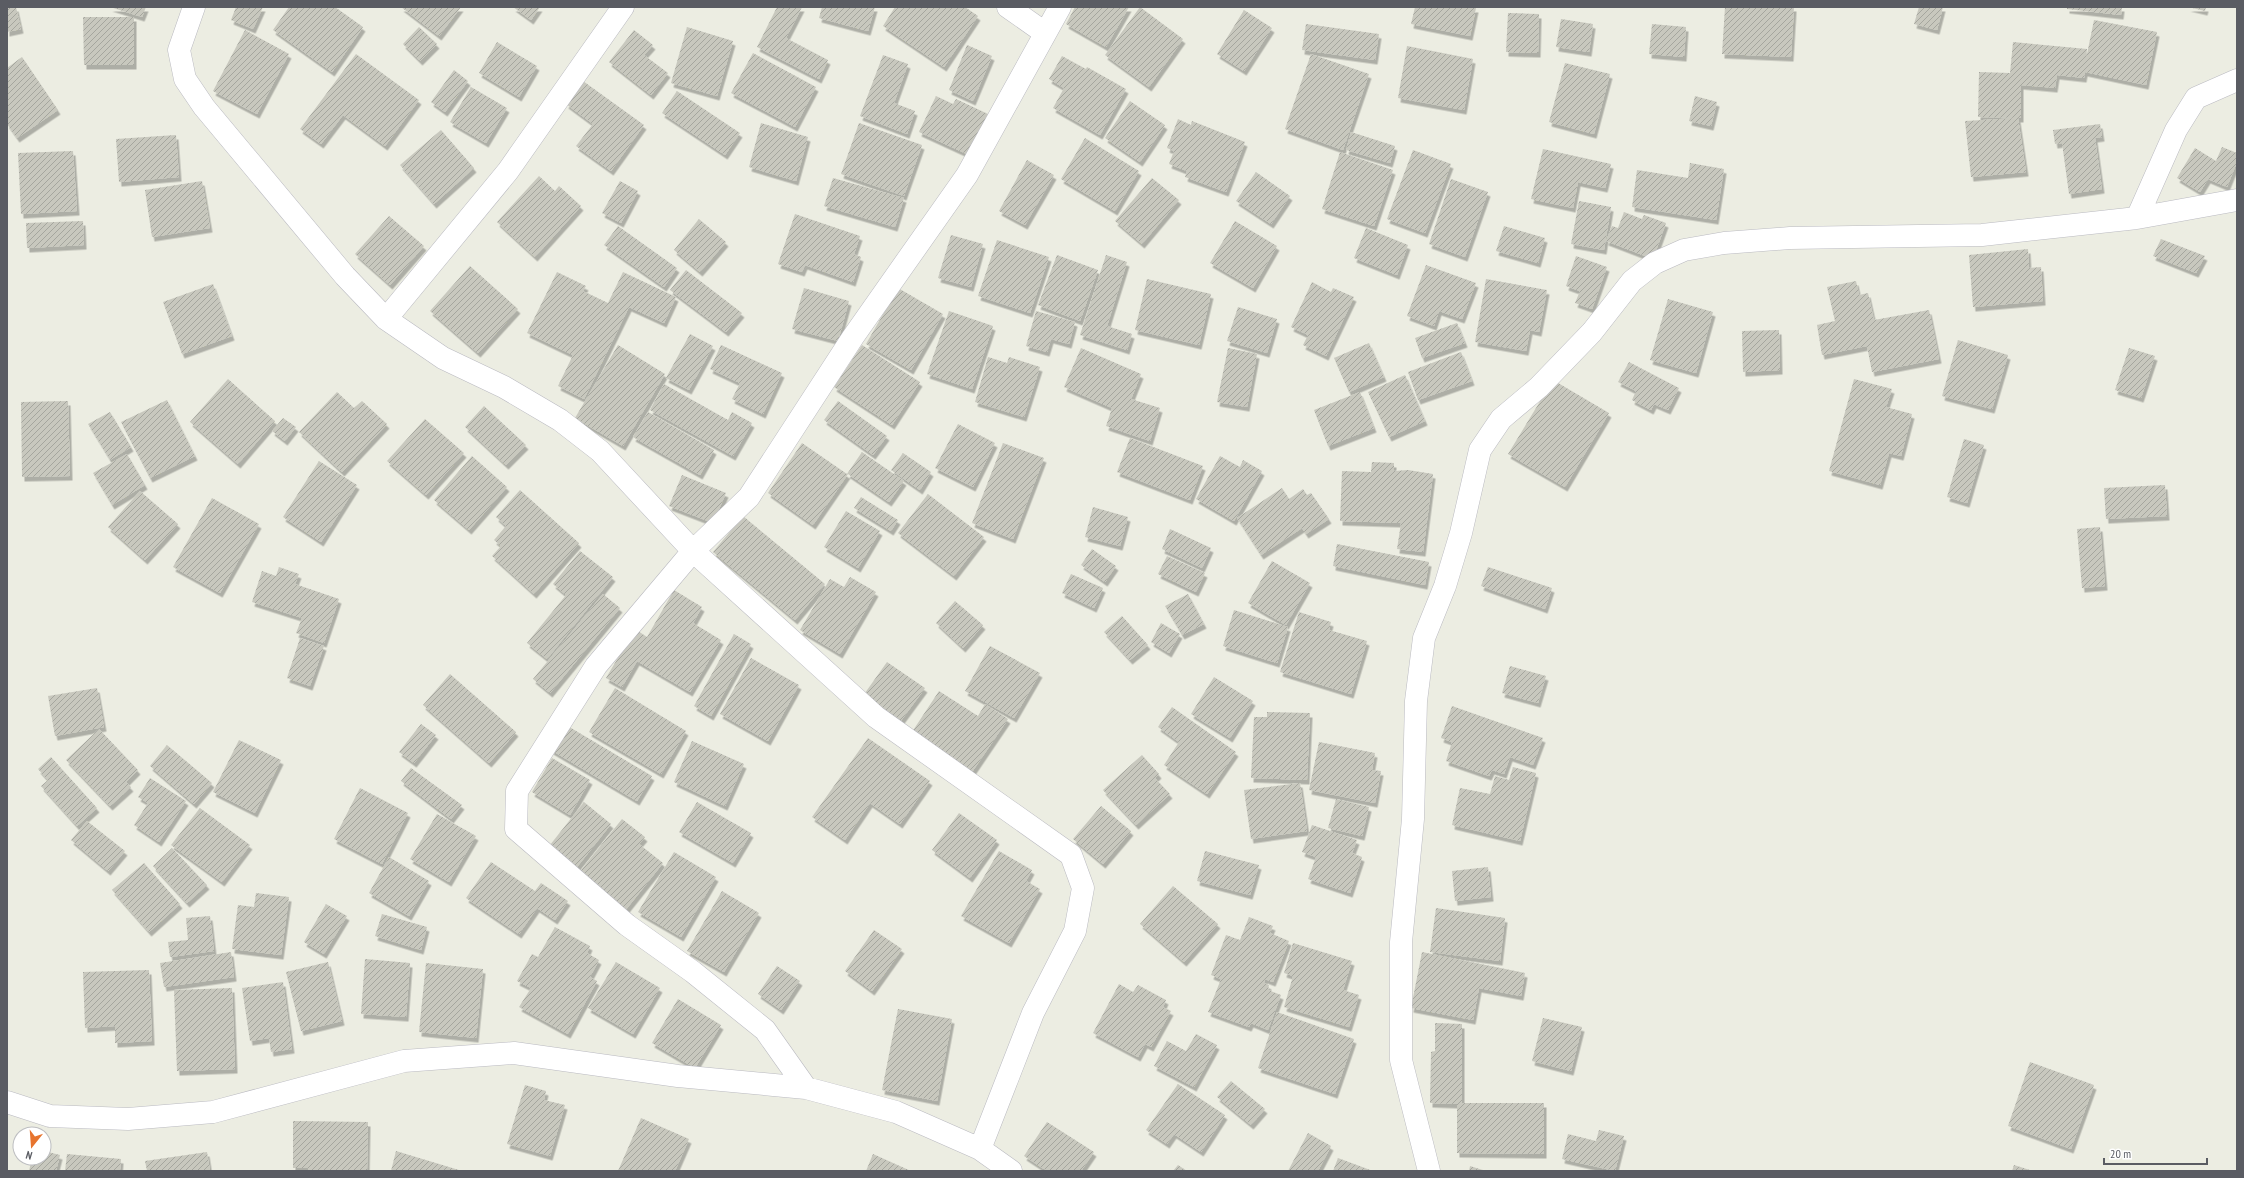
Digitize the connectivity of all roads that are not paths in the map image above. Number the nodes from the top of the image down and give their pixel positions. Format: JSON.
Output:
{"nodes":[{"id":1,"x":194,"y":7,"type":"edge"},
{"id":2,"x":623,"y":7,"type":"edge"},
{"id":3,"x":1008,"y":7,"type":"edge"},
{"id":4,"x":1060,"y":7,"type":"edge"},
{"id":5,"x":1045,"y":33,"type":"junction"},
{"id":6,"x":2237,"y":80,"type":"edge"},
{"id":7,"x":2237,"y":200,"type":"edge"},
{"id":8,"x":2138,"y":218,"type":"junction"},
{"id":9,"x":386,"y":319,"type":"junction"},
{"id":10,"x":693,"y":551,"type":"junction"},
{"id":11,"x":806,"y":1088,"type":"junction"},
{"id":12,"x":7,"y":1102,"type":"edge"},
{"id":13,"x":980,"y":1149,"type":"junction"},
{"id":14,"x":1011,"y":1171,"type":"edge"},
{"id":15,"x":1429,"y":1171,"type":"edge"}],
"edges":[{"from":1,"to":9,"type":"street"},
{"from":2,"to":9,"type":"street"},
{"from":3,"to":5,"type":"street"},
{"from":4,"to":5,"type":"street"},
{"from":5,"to":10,"type":"street"},
{"from":6,"to":8,"type":"street"},
{"from":7,"to":8,"type":"street"},
{"from":8,"to":15,"type":"street"},
{"from":9,"to":10,"type":"street"},
{"from":10,"to":11,"type":"street"},
{"from":10,"to":13,"type":"street"},
{"from":11,"to":12,"type":"street"},
{"from":11,"to":13,"type":"street"},
{"from":13,"to":14,"type":"street"}]}
